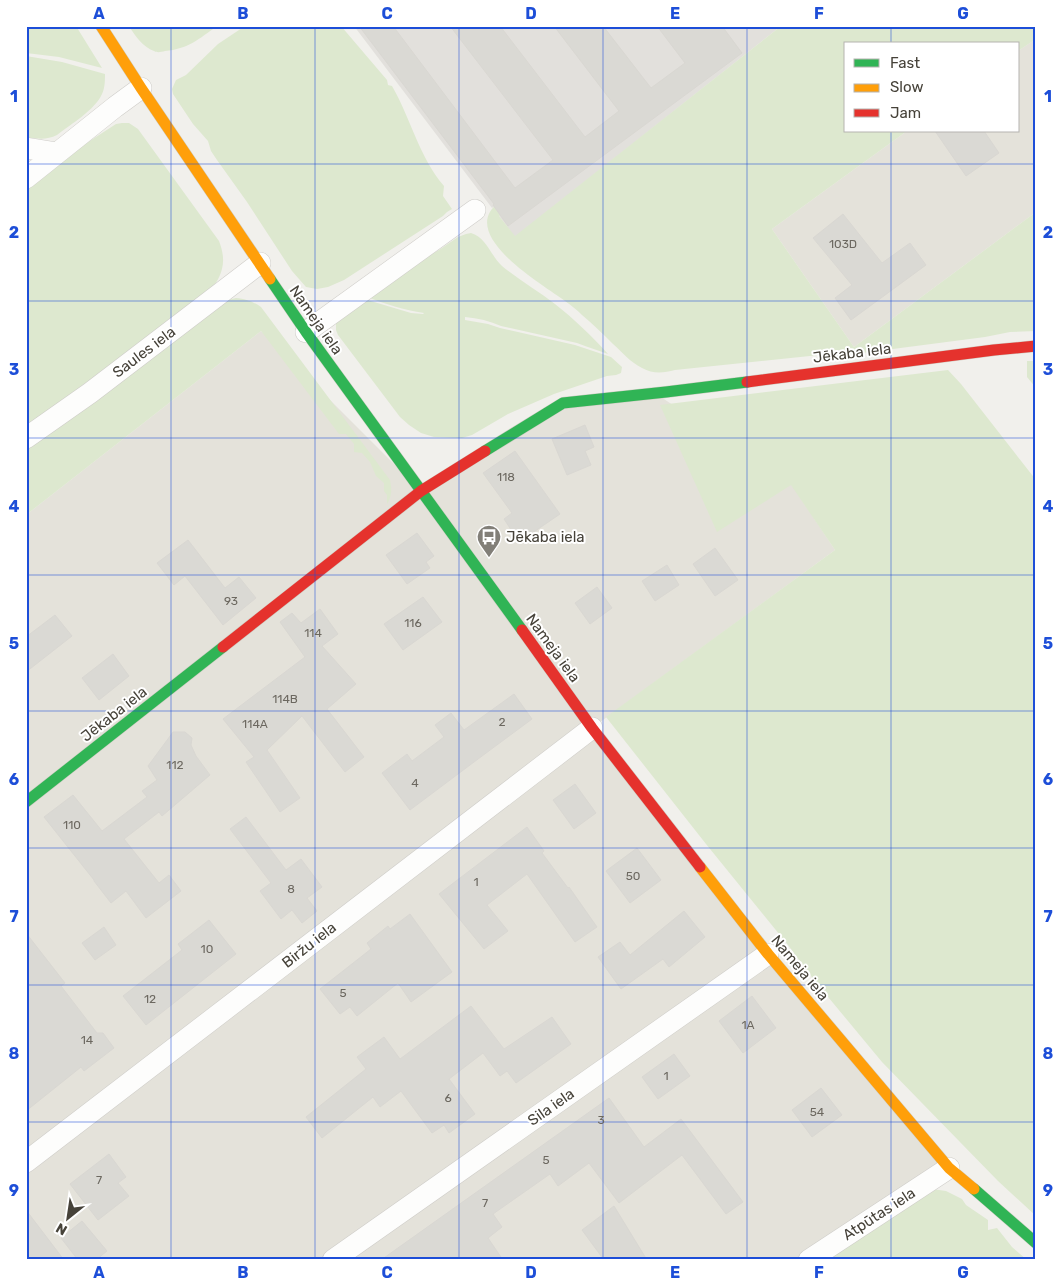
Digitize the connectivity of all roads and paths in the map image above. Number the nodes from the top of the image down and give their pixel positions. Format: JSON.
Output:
{"nodes":[{"id":1,"x":101,"y":26,"type":"edge"},
{"id":2,"x":141,"y":88,"type":"junction"},
{"id":3,"x":26,"y":148,"type":"edge"},
{"id":4,"x":57,"y":154,"type":"junction"},
{"id":5,"x":26,"y":178,"type":"edge"},
{"id":6,"x":475,"y":210,"type":"dead end"},
{"id":7,"x":260,"y":263,"type":"junction"},
{"id":8,"x":306,"y":332,"type":"junction"},
{"id":9,"x":1036,"y":346,"type":"edge"},
{"id":10,"x":26,"y":438,"type":"edge"},
{"id":11,"x":421,"y":491,"type":"junction"},
{"id":12,"x":592,"y":728,"type":"junction"},
{"id":13,"x":26,"y":802,"type":"edge"},
{"id":14,"x":768,"y":954,"type":"junction"},
{"id":15,"x":26,"y":1162,"type":"edge"},
{"id":16,"x":949,"y":1168,"type":"junction"},
{"id":17,"x":1036,"y":1243,"type":"edge"},
{"id":18,"x":333,"y":1260,"type":"edge"},
{"id":19,"x":809,"y":1260,"type":"edge"}],
"edges":[{"from":1,"to":2,"type":"street","name":"Nameja iela"},
{"from":2,"to":4,"type":"street"},
{"from":2,"to":7,"type":"street","name":"Nameja iela"},
{"from":3,"to":4,"type":"street"},
{"from":4,"to":5,"type":"street"},
{"from":6,"to":8,"type":"street"},
{"from":7,"to":8,"type":"street","name":"Nameja iela"},
{"from":7,"to":10,"type":"street","name":"Saules iela"},
{"from":8,"to":11,"type":"street","name":"Nameja iela"},
{"from":9,"to":11,"type":"street","name":"Jēkaba iela"},
{"from":11,"to":12,"type":"street","name":"Nameja iela"},
{"from":11,"to":13,"type":"street","name":"Jēkaba iela"},
{"from":12,"to":14,"type":"street","name":"Nameja iela"},
{"from":12,"to":15,"type":"street","name":"Biržu iela"},
{"from":14,"to":16,"type":"street","name":"Nameja iela"},
{"from":14,"to":18,"type":"street","name":"Sila iela"},
{"from":16,"to":17,"type":"street","name":"Nameja iela"},
{"from":16,"to":19,"type":"street","name":"Atpūtas iela"}]}
